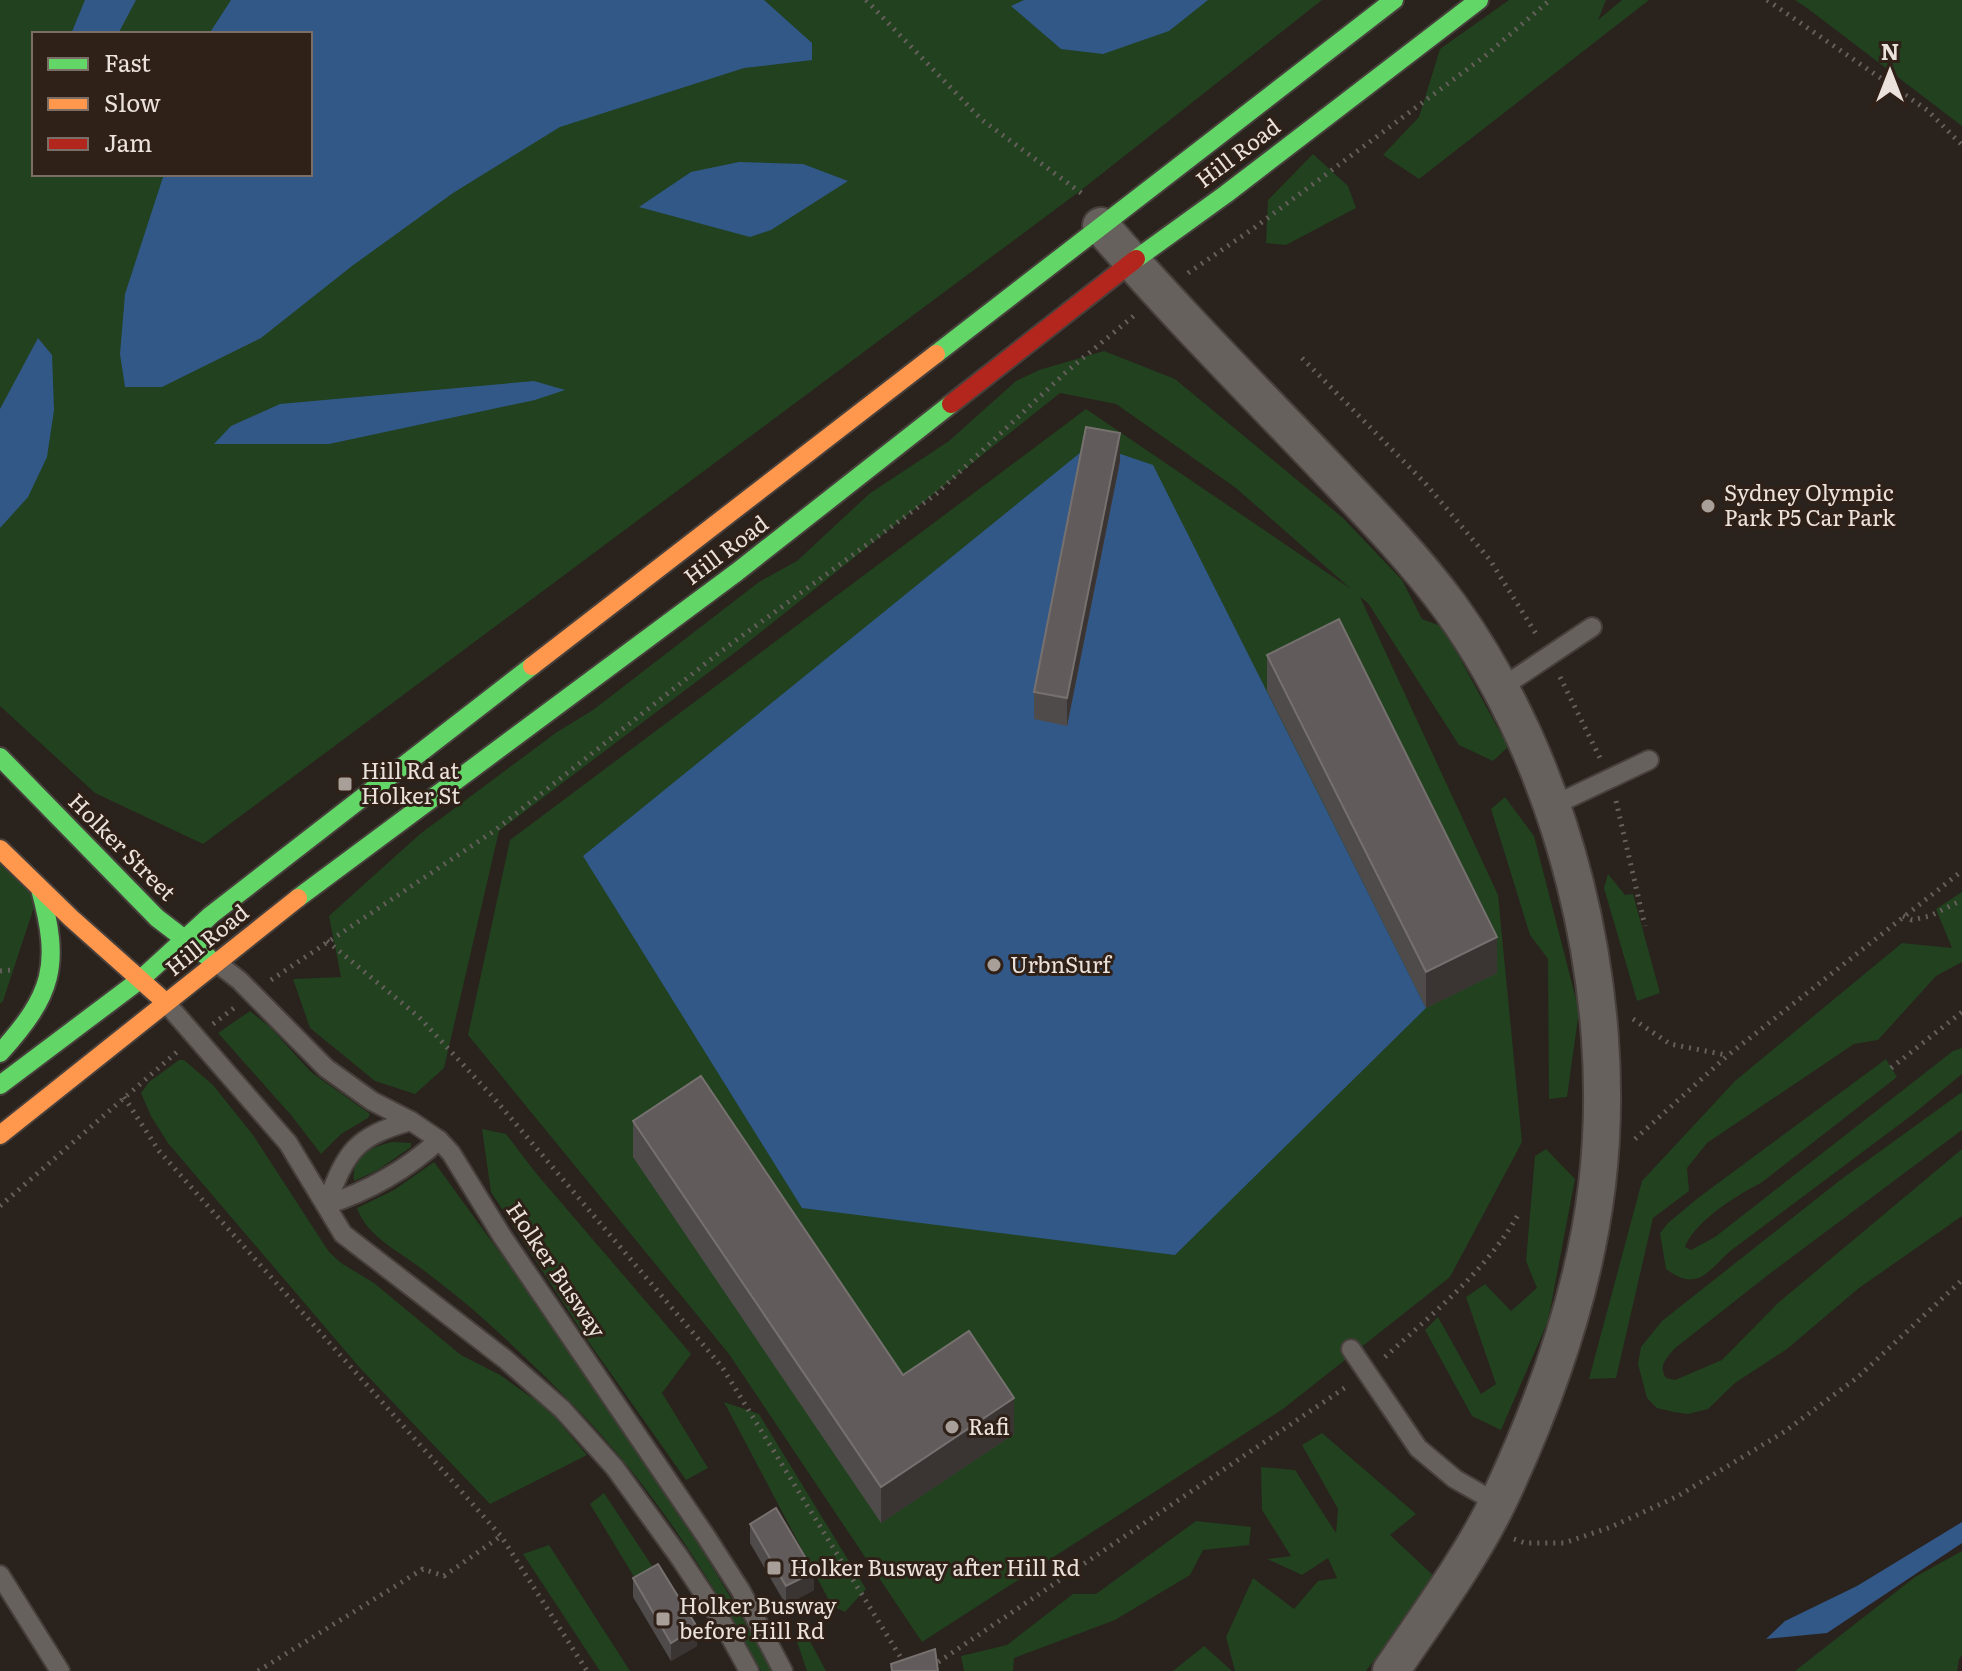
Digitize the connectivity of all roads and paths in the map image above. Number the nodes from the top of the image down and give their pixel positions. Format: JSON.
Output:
{"nodes":[{"id":1,"x":866,"y":0,"type":"edge"},
{"id":2,"x":1394,"y":0,"type":"edge"},
{"id":3,"x":1479,"y":0,"type":"edge"},
{"id":4,"x":1550,"y":0,"type":"edge"},
{"id":5,"x":1767,"y":0,"type":"edge"},
{"id":6,"x":1962,"y":145,"type":"edge"},
{"id":7,"x":1095,"y":212,"type":"junction"},
{"id":8,"x":1132,"y":262,"type":"junction"},
{"id":9,"x":1192,"y":270,"type":"dead end"},
{"id":10,"x":1131,"y":318,"type":"dead end"},
{"id":11,"x":1302,"y":358,"type":"dead end"},
{"id":12,"x":1592,"y":627,"type":"dead end"},
{"id":13,"x":1549,"y":654,"type":"junction"},
{"id":14,"x":1501,"y":688,"type":"junction"},
{"id":15,"x":0,"y":757,"type":"edge"},
{"id":16,"x":1649,"y":760,"type":"dead end"},
{"id":17,"x":1610,"y":778,"type":"junction"},
{"id":18,"x":1552,"y":806,"type":"junction"},
{"id":19,"x":0,"y":849,"type":"edge"},
{"id":20,"x":1962,"y":871,"type":"edge"},
{"id":21,"x":40,"y":889,"type":"junction"},
{"id":22,"x":1962,"y":900,"type":"edge"},
{"id":23,"x":1903,"y":916,"type":"junction"},
{"id":24,"x":1645,"y":926,"type":"dead end"},
{"id":25,"x":184,"y":939,"type":"junction"},
{"id":26,"x":327,"y":941,"type":"junction"},
{"id":27,"x":217,"y":963,"type":"junction"},
{"id":28,"x":141,"y":979,"type":"junction"},
{"id":29,"x":1596,"y":989,"type":"junction"},
{"id":30,"x":254,"y":994,"type":"junction"},
{"id":31,"x":167,"y":1004,"type":"junction"},
{"id":32,"x":1962,"y":1012,"type":"edge"},
{"id":33,"x":197,"y":1036,"type":"junction"},
{"id":34,"x":0,"y":1053,"type":"edge"},
{"id":35,"x":1727,"y":1056,"type":"junction"},
{"id":36,"x":1891,"y":1068,"type":"dead end"},
{"id":37,"x":0,"y":1085,"type":"edge"},
{"id":38,"x":124,"y":1097,"type":"junction"},
{"id":39,"x":411,"y":1121,"type":"junction"},
{"id":40,"x":0,"y":1135,"type":"edge"},
{"id":41,"x":439,"y":1140,"type":"junction"},
{"id":42,"x":1631,"y":1143,"type":"dead end"},
{"id":43,"x":326,"y":1205,"type":"junction"},
{"id":44,"x":0,"y":1206,"type":"edge"},
{"id":45,"x":1518,"y":1215,"type":"dead end"},
{"id":46,"x":1962,"y":1280,"type":"edge"},
{"id":47,"x":1351,"y":1349,"type":"dead end"},
{"id":48,"x":1368,"y":1372,"type":"junction"},
{"id":49,"x":1497,"y":1503,"type":"junction"},
{"id":50,"x":501,"y":1536,"type":"junction"},
{"id":51,"x":1509,"y":1537,"type":"dead end"},
{"id":52,"x":0,"y":1575,"type":"edge"},
{"id":53,"x":60,"y":1671,"type":"edge"},
{"id":54,"x":258,"y":1671,"type":"edge"},
{"id":55,"x":587,"y":1671,"type":"edge"},
{"id":56,"x":749,"y":1671,"type":"edge"},
{"id":57,"x":783,"y":1671,"type":"edge"},
{"id":58,"x":909,"y":1671,"type":"edge"},
{"id":59,"x":925,"y":1671,"type":"edge"},
{"id":60,"x":1391,"y":1671,"type":"edge"}],
"edges":[{"from":1,"to":7,"type":"path"},
{"from":2,"to":7,"type":"street","name":"Hill Road"},
{"from":3,"to":8,"type":"street","name":"Hill Road"},
{"from":4,"to":9,"type":"path"},
{"from":5,"to":6,"type":"path"},
{"from":7,"to":8,"type":"street"},
{"from":7,"to":25,"type":"street","name":"Hill Road"},
{"from":8,"to":14,"type":"street"},
{"from":8,"to":27,"type":"street","name":"Hill Road"},
{"from":10,"to":26,"type":"path"},
{"from":11,"to":13,"type":"path"},
{"from":12,"to":13,"type":"lane"},
{"from":13,"to":14,"type":"lane"},
{"from":13,"to":17,"type":"path"},
{"from":14,"to":18,"type":"street"},
{"from":15,"to":25,"type":"street","name":"Holker Street"},
{"from":16,"to":17,"type":"lane"},
{"from":17,"to":18,"type":"lane"},
{"from":17,"to":24,"type":"path"},
{"from":18,"to":29,"type":"street"},
{"from":19,"to":21,"type":"street"},
{"from":20,"to":23,"type":"path"},
{"from":21,"to":28,"type":"street"},
{"from":21,"to":34,"type":"street"},
{"from":22,"to":23,"type":"path"},
{"from":23,"to":35,"type":"path"},
{"from":25,"to":27,"type":"street","name":"Holker Street"},
{"from":25,"to":28,"type":"street","name":"Hill Road"},
{"from":26,"to":30,"type":"path"},
{"from":26,"to":58,"type":"path"},
{"from":27,"to":30,"type":"lane","name":"Holker Busway"},
{"from":27,"to":31,"type":"street","name":"Hill Road"},
{"from":28,"to":31,"type":"street"},
{"from":28,"to":37,"type":"street","name":"Hill Road"},
{"from":29,"to":35,"type":"path"},
{"from":29,"to":49,"type":"street"},
{"from":30,"to":33,"type":"path"},
{"from":30,"to":39,"type":"lane","name":"Holker Busway"},
{"from":31,"to":33,"type":"lane"},
{"from":31,"to":40,"type":"street","name":"Hill Road"},
{"from":32,"to":36,"type":"path"},
{"from":33,"to":38,"type":"path"},
{"from":33,"to":43,"type":"lane"},
{"from":35,"to":42,"type":"path"},
{"from":38,"to":44,"type":"path"},
{"from":38,"to":50,"type":"path"},
{"from":39,"to":41,"type":"lane","name":"Holker Busway"},
{"from":39,"to":43,"type":"lane"},
{"from":41,"to":43,"type":"lane"},
{"from":41,"to":57,"type":"lane","name":"Holker Busway"},
{"from":43,"to":56,"type":"lane"},
{"from":45,"to":48,"type":"path"},
{"from":46,"to":51,"type":"path"},
{"from":47,"to":48,"type":"lane"},
{"from":48,"to":49,"type":"lane"},
{"from":48,"to":59,"type":"path"},
{"from":49,"to":60,"type":"street"},
{"from":50,"to":54,"type":"path"},
{"from":50,"to":55,"type":"path"},
{"from":52,"to":53,"type":"lane"}]}
